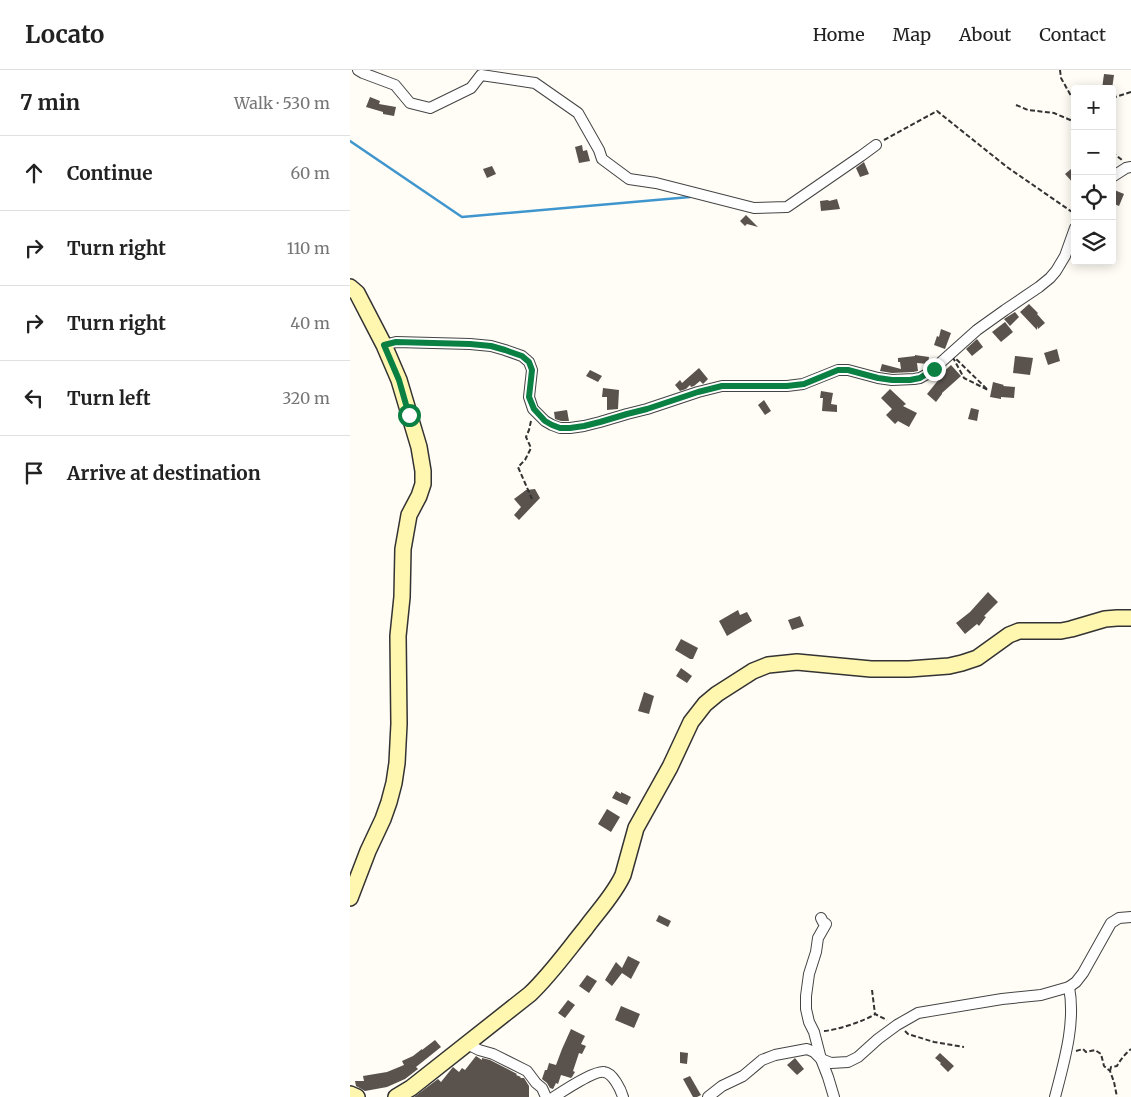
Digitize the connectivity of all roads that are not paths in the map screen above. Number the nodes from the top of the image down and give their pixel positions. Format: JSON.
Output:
{"nodes":[{"id":1,"x":358,"y":70,"type":"edge"},
{"id":2,"x":482,"y":72,"type":"edge"},
{"id":3,"x":876,"y":145,"type":"dead end"},
{"id":4,"x":1131,"y":167,"type":"edge"},
{"id":5,"x":1116,"y":175,"type":"edge"},
{"id":6,"x":1071,"y":239,"type":"edge"},
{"id":7,"x":350,"y":287,"type":"edge"},
{"id":8,"x":384,"y":345,"type":"junction"},
{"id":9,"x":1131,"y":618,"type":"edge"},
{"id":10,"x":350,"y":898,"type":"edge"},
{"id":11,"x":1131,"y":917,"type":"edge"},
{"id":12,"x":821,"y":918,"type":"dead end"},
{"id":13,"x":1069,"y":987,"type":"junction"},
{"id":14,"x":467,"y":1044,"type":"junction"},
{"id":15,"x":821,"y":1059,"type":"junction"},
{"id":16,"x":350,"y":1094,"type":"edge"},
{"id":17,"x":357,"y":1097,"type":"edge"},
{"id":18,"x":396,"y":1097,"type":"edge"},
{"id":19,"x":546,"y":1097,"type":"edge"},
{"id":20,"x":554,"y":1097,"type":"edge"},
{"id":21,"x":623,"y":1097,"type":"edge"},
{"id":22,"x":708,"y":1097,"type":"edge"},
{"id":23,"x":834,"y":1097,"type":"edge"},
{"id":24,"x":1055,"y":1097,"type":"edge"}],
"edges":[{"from":1,"to":2,"type":"street"},
{"from":2,"to":3,"type":"street"},
{"from":4,"to":5,"type":"street"},
{"from":6,"to":8,"type":"street"},
{"from":7,"to":8,"type":"main road"},
{"from":8,"to":10,"type":"main road"},
{"from":9,"to":14,"type":"main road"},
{"from":11,"to":13,"type":"street"},
{"from":12,"to":15,"type":"street"},
{"from":13,"to":15,"type":"street"},
{"from":13,"to":24,"type":"street"},
{"from":14,"to":18,"type":"main road"},
{"from":14,"to":19,"type":"street"},
{"from":15,"to":22,"type":"street"},
{"from":15,"to":23,"type":"street"},
{"from":16,"to":17,"type":"main road"},
{"from":20,"to":21,"type":"street"}]}
